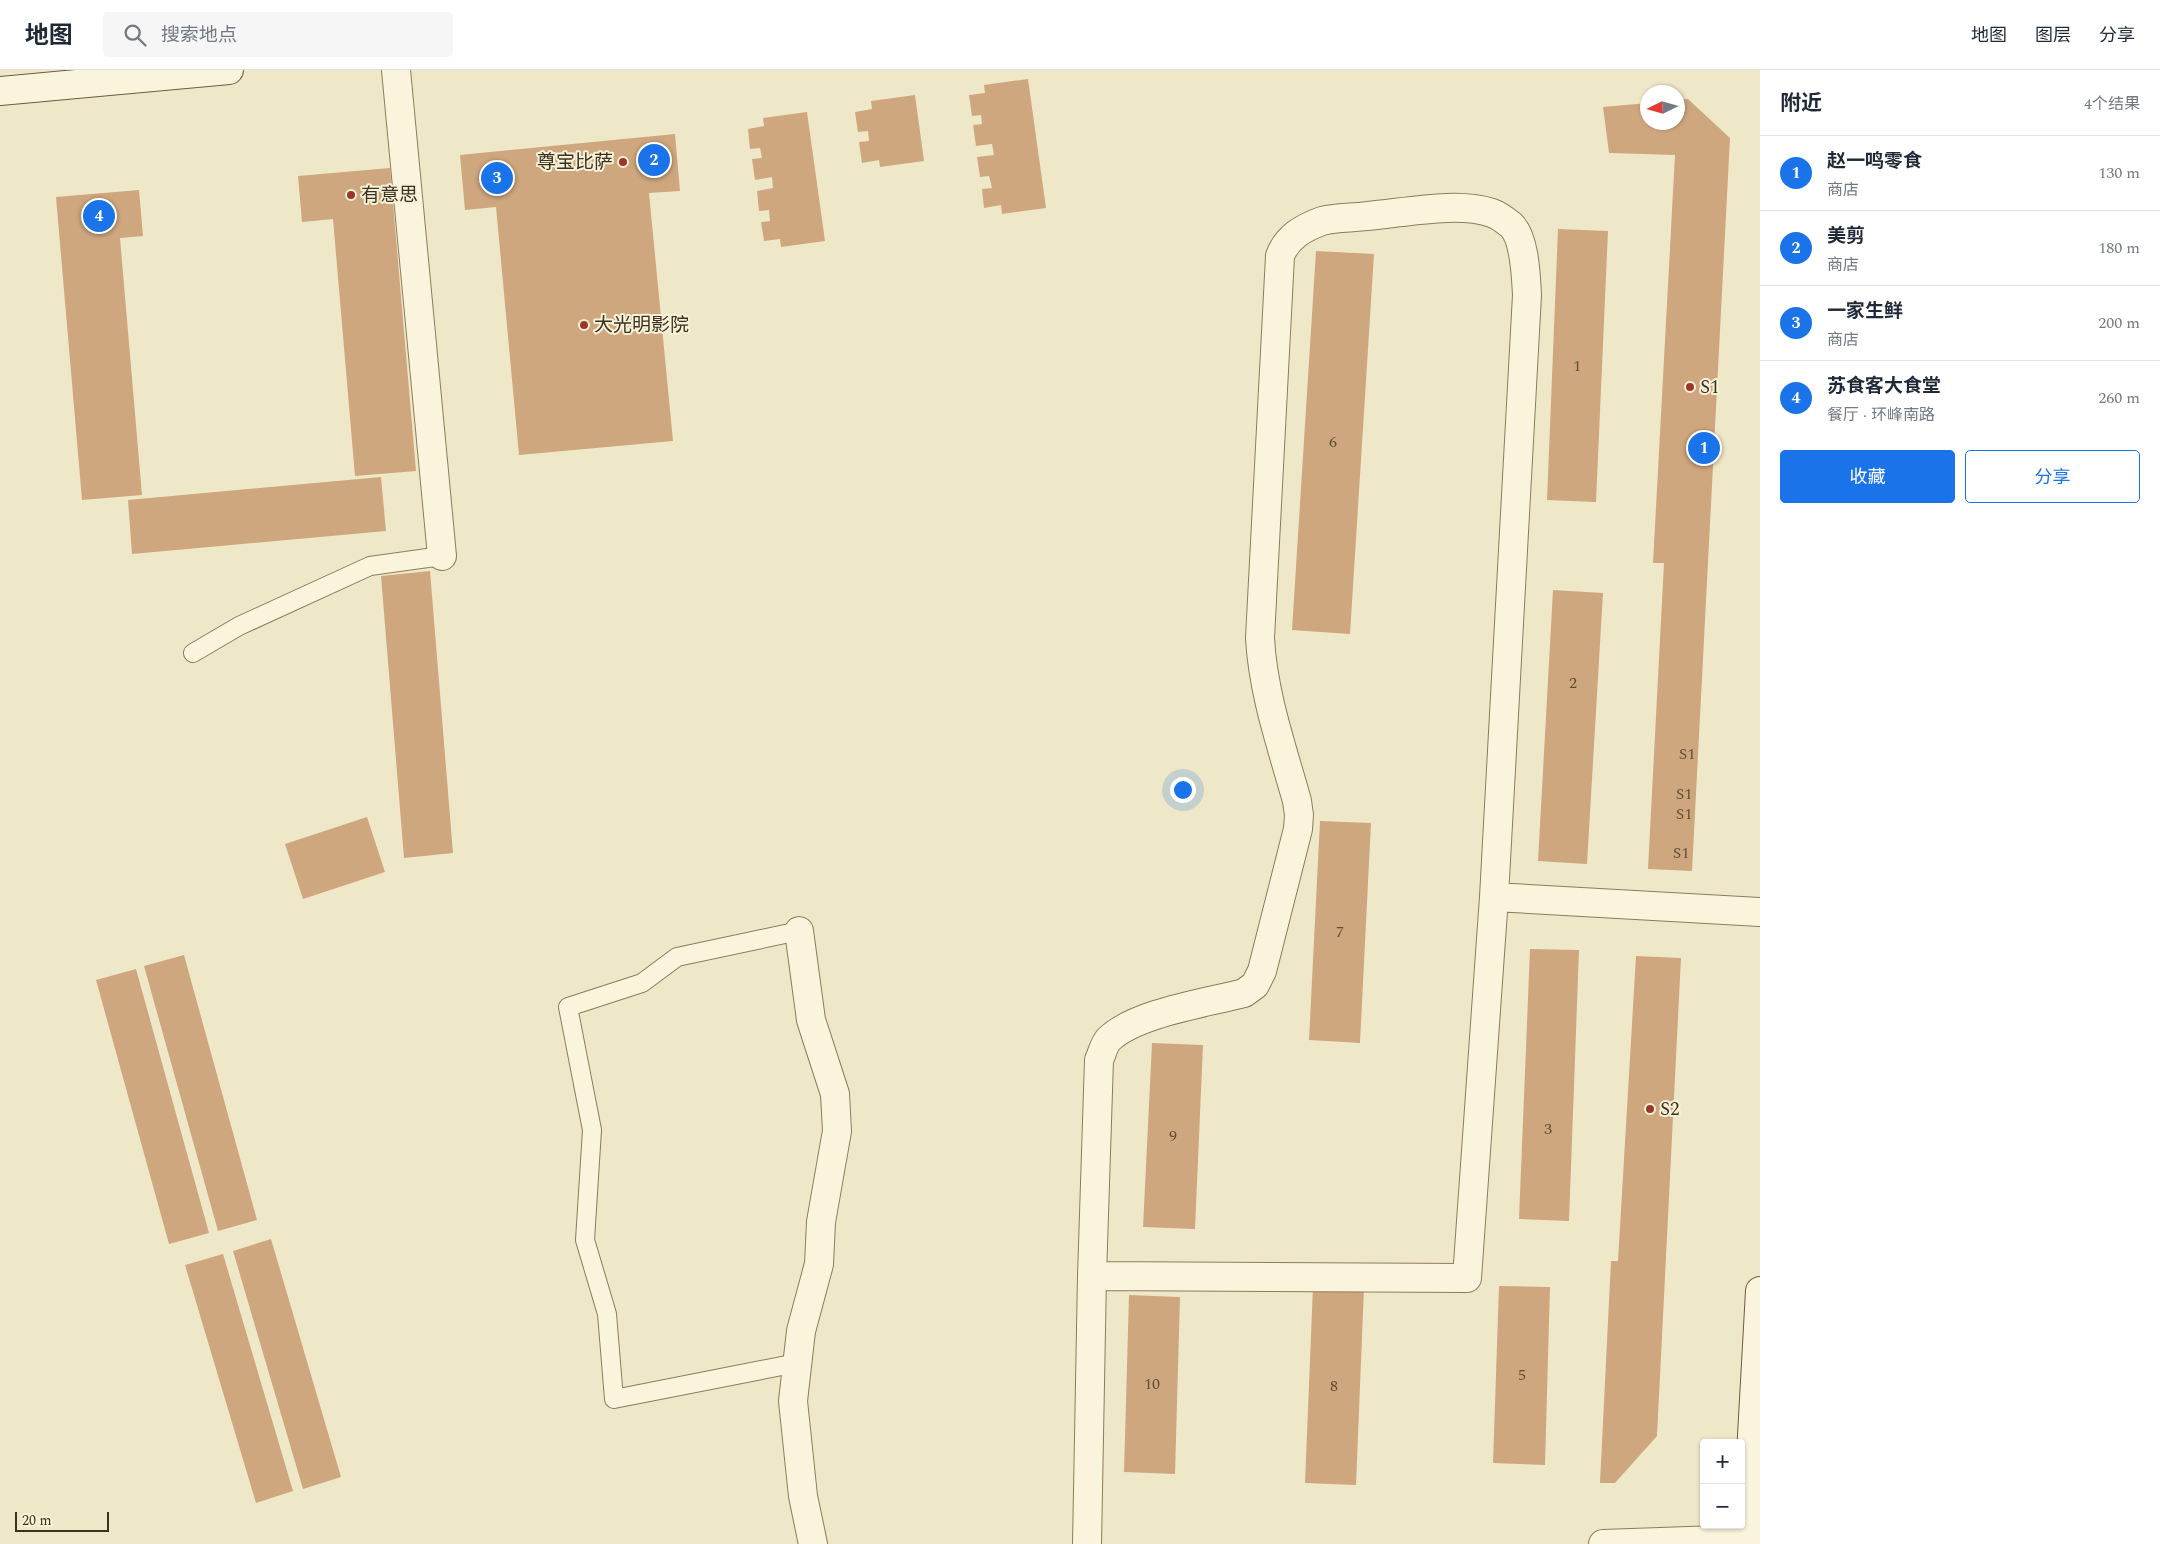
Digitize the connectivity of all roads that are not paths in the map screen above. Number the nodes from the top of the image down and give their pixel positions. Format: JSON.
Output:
{"nodes":[{"id":1,"x":229,"y":70,"type":"edge"},
{"id":2,"x":396,"y":70,"type":"edge"},
{"id":3,"x":0,"y":90,"type":"edge"},
{"id":4,"x":442,"y":556,"type":"joint"},
{"id":5,"x":193,"y":653,"type":"dead end"},
{"id":6,"x":1494,"y":897,"type":"junction"},
{"id":7,"x":1760,"y":912,"type":"edge"},
{"id":8,"x":799,"y":932,"type":"joint"},
{"id":9,"x":1092,"y":1276,"type":"junction"},
{"id":10,"x":1760,"y":1291,"type":"edge"},
{"id":11,"x":797,"y":1363,"type":"junction"},
{"id":12,"x":1746,"y":1541,"type":"edge"},
{"id":13,"x":814,"y":1544,"type":"edge"},
{"id":14,"x":1087,"y":1544,"type":"edge"},
{"id":15,"x":1604,"y":1544,"type":"edge"}],
"edges":[{"from":1,"to":3,"type":"street"},
{"from":2,"to":4,"type":"street"},
{"from":4,"to":5,"type":"lane"},
{"from":6,"to":7,"type":"street"},
{"from":6,"to":9,"type":"street"},
{"from":6,"to":9,"type":"street"},
{"from":8,"to":11,"type":"street"},
{"from":8,"to":11,"type":"lane"},
{"from":9,"to":14,"type":"street"},
{"from":10,"to":12,"type":"street"},
{"from":11,"to":13,"type":"street"},
{"from":12,"to":15,"type":"street"}]}
